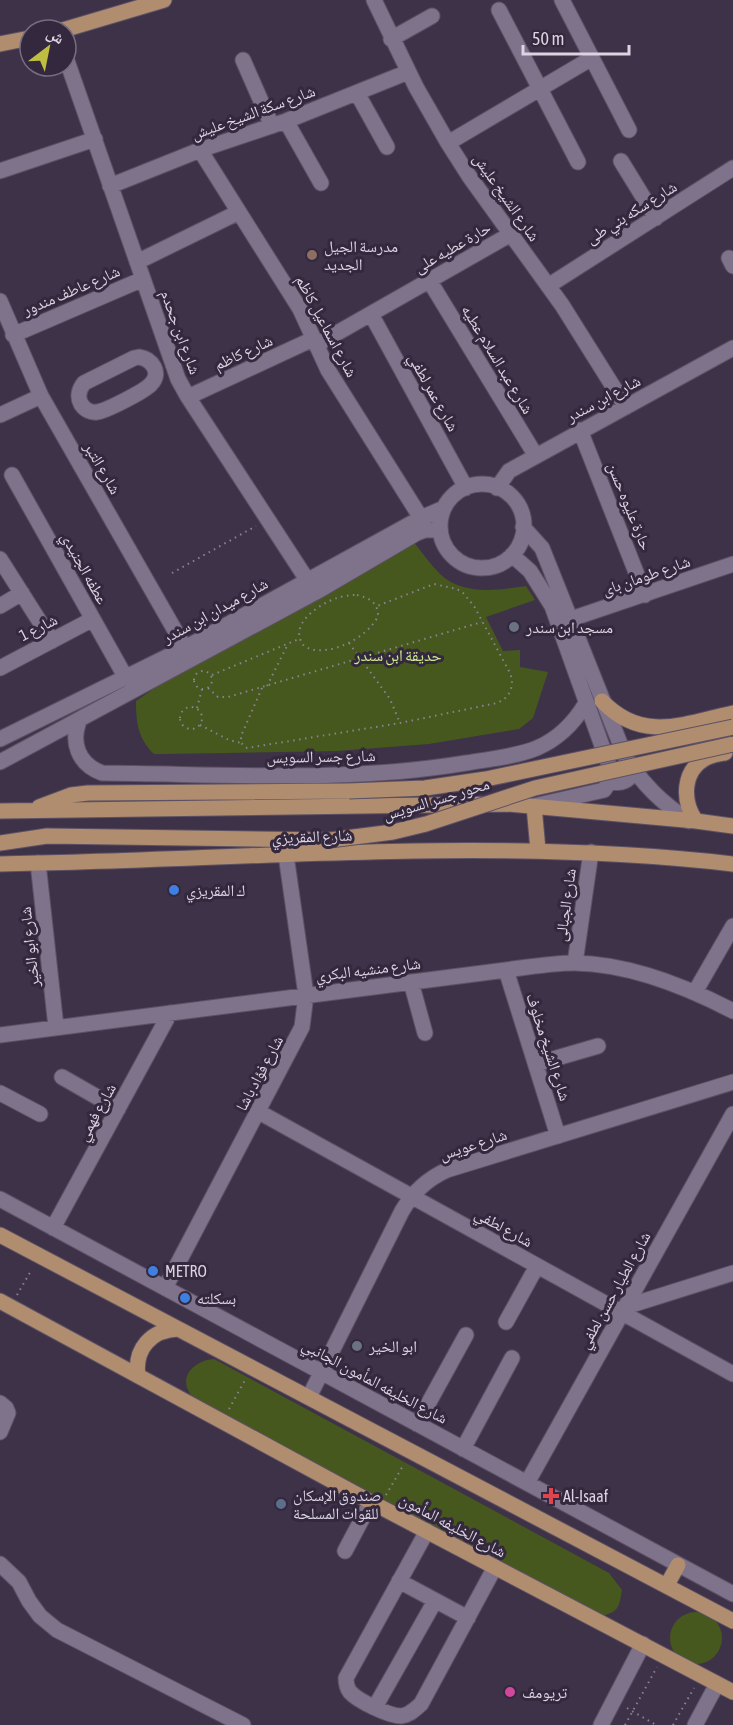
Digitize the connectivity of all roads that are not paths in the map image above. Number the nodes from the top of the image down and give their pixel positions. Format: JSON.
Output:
{"nodes":[{"id":1,"x":164,"y":0,"type":"edge"},
{"id":2,"x":374,"y":0,"type":"edge"},
{"id":3,"x":562,"y":0,"type":"edge"},
{"id":4,"x":499,"y":10,"type":"dead end"},
{"id":5,"x":432,"y":16,"type":"dead end"},
{"id":6,"x":78,"y":26,"type":"edge"},
{"id":7,"x":392,"y":39,"type":"junction"},
{"id":8,"x":18,"y":40,"type":"edge"},
{"id":9,"x":0,"y":44,"type":"edge"},
{"id":10,"x":592,"y":58,"type":"junction"},
{"id":11,"x":243,"y":60,"type":"dead end"},
{"id":12,"x":408,"y":72,"type":"junction"},
{"id":13,"x":73,"y":78,"type":"edge"},
{"id":14,"x":540,"y":89,"type":"junction"},
{"id":15,"x":357,"y":93,"type":"junction"},
{"id":16,"x":279,"y":124,"type":"junction"},
{"id":17,"x":629,"y":130,"type":"dead end"},
{"id":18,"x":95,"y":139,"type":"junction"},
{"id":19,"x":448,"y":143,"type":"junction"},
{"id":20,"x":387,"y":147,"type":"dead end"},
{"id":21,"x":200,"y":150,"type":"junction"},
{"id":22,"x":578,"y":162,"type":"dead end"},
{"id":23,"x":621,"y":162,"type":"dead end"},
{"id":24,"x":733,"y":168,"type":"edge"},
{"id":25,"x":0,"y":171,"type":"edge"},
{"id":26,"x":321,"y":183,"type":"dead end"},
{"id":27,"x":110,"y":186,"type":"junction"},
{"id":28,"x":239,"y":212,"type":"junction"},
{"id":29,"x":656,"y":218,"type":"junction"},
{"id":30,"x":511,"y":234,"type":"junction"},
{"id":31,"x":137,"y":262,"type":"junction"},
{"id":32,"x":143,"y":279,"type":"junction"},
{"id":33,"x":429,"y":280,"type":"junction"},
{"id":34,"x":548,"y":286,"type":"junction"},
{"id":35,"x":0,"y":302,"type":"edge"},
{"id":36,"x":371,"y":314,"type":"junction"},
{"id":37,"x":13,"y":335,"type":"junction"},
{"id":38,"x":315,"y":342,"type":"junction"},
{"id":39,"x":733,"y":348,"type":"edge"},
{"id":40,"x":170,"y":357,"type":"junction"},
{"id":41,"x":153,"y":365,"type":"junction"},
{"id":42,"x":41,"y":396,"type":"junction"},
{"id":43,"x":188,"y":398,"type":"junction"},
{"id":44,"x":626,"y":407,"type":"junction"},
{"id":45,"x":0,"y":415,"type":"edge"},
{"id":46,"x":580,"y":430,"type":"junction"},
{"id":47,"x":536,"y":456,"type":"junction"},
{"id":48,"x":12,"y":475,"type":"dead end"},
{"id":49,"x":466,"y":488,"type":"junction"},
{"id":50,"x":497,"y":488,"type":"junction"},
{"id":51,"x":444,"y":508,"type":"junction"},
{"id":52,"x":422,"y":518,"type":"junction"},
{"id":53,"x":523,"y":527,"type":"junction"},
{"id":54,"x":440,"y":530,"type":"junction"},
{"id":55,"x":512,"y":555,"type":"junction"},
{"id":56,"x":0,"y":559,"type":"edge"},
{"id":57,"x":733,"y":564,"type":"edge"},
{"id":58,"x":311,"y":586,"type":"junction"},
{"id":59,"x":22,"y":593,"type":"junction"},
{"id":60,"x":645,"y":595,"type":"junction"},
{"id":61,"x":0,"y":606,"type":"edge"},
{"id":62,"x":93,"y":619,"type":"junction"},
{"id":63,"x":571,"y":619,"type":"junction"},
{"id":64,"x":52,"y":641,"type":"junction"},
{"id":65,"x":185,"y":648,"type":"junction"},
{"id":66,"x":1,"y":665,"type":"edge"},
{"id":67,"x":126,"y":678,"type":"junction"},
{"id":68,"x":602,"y":701,"type":"junction"},
{"id":69,"x":586,"y":703,"type":"junction"},
{"id":70,"x":733,"y":713,"type":"edge"},
{"id":71,"x":80,"y":719,"type":"junction"},
{"id":72,"x":678,"y":725,"type":"junction"},
{"id":73,"x":733,"y":727,"type":"edge"},
{"id":74,"x":0,"y":739,"type":"edge"},
{"id":75,"x":733,"y":744,"type":"edge"},
{"id":76,"x":733,"y":751,"type":"edge"},
{"id":77,"x":703,"y":759,"type":"junction"},
{"id":78,"x":0,"y":762,"type":"edge"},
{"id":79,"x":634,"y":771,"type":"junction"},
{"id":80,"x":610,"y":781,"type":"junction"},
{"id":81,"x":534,"y":806,"type":"junction"},
{"id":82,"x":31,"y":810,"type":"junction"},
{"id":83,"x":0,"y":811,"type":"edge"},
{"id":84,"x":693,"y":821,"type":"junction"},
{"id":85,"x":733,"y":826,"type":"edge"},
{"id":86,"x":0,"y":843,"type":"edge"},
{"id":87,"x":538,"y":850,"type":"junction"},
{"id":88,"x":591,"y":852,"type":"junction"},
{"id":89,"x":286,"y":855,"type":"junction"},
{"id":90,"x":38,"y":863,"type":"junction"},
{"id":91,"x":0,"y":864,"type":"edge"},
{"id":92,"x":733,"y":864,"type":"edge"},
{"id":93,"x":733,"y":926,"type":"edge"},
{"id":94,"x":575,"y":963,"type":"junction"},
{"id":95,"x":506,"y":970,"type":"junction"},
{"id":96,"x":411,"y":982,"type":"junction"},
{"id":97,"x":695,"y":992,"type":"junction"},
{"id":98,"x":306,"y":995,"type":"junction"},
{"id":99,"x":733,"y":1011,"type":"edge"},
{"id":100,"x":170,"y":1013,"type":"junction"},
{"id":101,"x":56,"y":1027,"type":"junction"},
{"id":102,"x":425,"y":1033,"type":"dead end"},
{"id":103,"x":0,"y":1035,"type":"edge"},
{"id":104,"x":598,"y":1046,"type":"dead end"},
{"id":105,"x":536,"y":1064,"type":"junction"},
{"id":106,"x":62,"y":1077,"type":"dead end"},
{"id":107,"x":733,"y":1082,"type":"edge"},
{"id":108,"x":0,"y":1093,"type":"edge"},
{"id":109,"x":118,"y":1109,"type":"junction"},
{"id":110,"x":258,"y":1112,"type":"junction"},
{"id":111,"x":40,"y":1114,"type":"dead end"},
{"id":112,"x":733,"y":1114,"type":"edge"},
{"id":113,"x":558,"y":1136,"type":"junction"},
{"id":114,"x":411,"y":1196,"type":"junction"},
{"id":115,"x":0,"y":1199,"type":"edge"},
{"id":116,"x":53,"y":1228,"type":"junction"},
{"id":117,"x":0,"y":1235,"type":"edge"},
{"id":118,"x":537,"y":1266,"type":"junction"},
{"id":119,"x":733,"y":1273,"type":"edge"},
{"id":120,"x":165,"y":1288,"type":"junction"},
{"id":121,"x":5,"y":1304,"type":"edge"},
{"id":122,"x":624,"y":1310,"type":"junction"},
{"id":123,"x":506,"y":1322,"type":"dead end"},
{"id":124,"x":178,"y":1329,"type":"junction"},
{"id":125,"x":466,"y":1335,"type":"dead end"},
{"id":126,"x":512,"y":1358,"type":"dead end"},
{"id":127,"x":322,"y":1372,"type":"junction"},
{"id":128,"x":733,"y":1374,"type":"edge"},
{"id":129,"x":138,"y":1376,"type":"junction"},
{"id":130,"x":309,"y":1397,"type":"junction"},
{"id":131,"x":0,"y":1403,"type":"edge"},
{"id":132,"x":417,"y":1424,"type":"junction"},
{"id":133,"x":0,"y":1432,"type":"edge"},
{"id":134,"x":463,"y":1449,"type":"junction"},
{"id":135,"x":527,"y":1483,"type":"junction"},
{"id":136,"x":376,"y":1505,"type":"junction"},
{"id":137,"x":427,"y":1531,"type":"junction"},
{"id":138,"x":345,"y":1551,"type":"dead end"},
{"id":139,"x":0,"y":1564,"type":"edge"},
{"id":140,"x":678,"y":1565,"type":"junction"},
{"id":141,"x":495,"y":1567,"type":"junction"},
{"id":142,"x":399,"y":1581,"type":"junction"},
{"id":143,"x":668,"y":1585,"type":"junction"},
{"id":144,"x":733,"y":1594,"type":"edge"},
{"id":145,"x":435,"y":1601,"type":"junction"},
{"id":146,"x":468,"y":1618,"type":"junction"},
{"id":147,"x":733,"y":1621,"type":"edge"},
{"id":148,"x":643,"y":1644,"type":"junction"},
{"id":149,"x":717,"y":1684,"type":"junction"},
{"id":150,"x":733,"y":1692,"type":"edge"},
{"id":151,"x":375,"y":1707,"type":"junction"},
{"id":152,"x":243,"y":1725,"type":"edge"},
{"id":153,"x":601,"y":1725,"type":"edge"},
{"id":154,"x":695,"y":1725,"type":"edge"}],
"edges":[{"from":1,"to":6,"type":"main road"},
{"from":2,"to":7,"type":"street","name":"شارع الشيخ عليش"},
{"from":3,"to":10,"type":"street"},
{"from":4,"to":14,"type":"street"},
{"from":5,"to":7,"type":"street"},
{"from":7,"to":12,"type":"street","name":"شارع الشيخ عليش"},
{"from":8,"to":9,"type":"main road"},
{"from":10,"to":14,"type":"street"},
{"from":10,"to":17,"type":"street"},
{"from":11,"to":16,"type":"street"},
{"from":12,"to":15,"type":"street","name":"شارع سكة الشيخ عليش"},
{"from":12,"to":19,"type":"street","name":"شارع الشيخ عليش"},
{"from":13,"to":18,"type":"street","name":"شارع ابن جحدم"},
{"from":14,"to":19,"type":"street"},
{"from":14,"to":22,"type":"street"},
{"from":15,"to":16,"type":"street","name":"شارع سكة الشيخ عليش"},
{"from":15,"to":20,"type":"street"},
{"from":16,"to":21,"type":"street","name":"شارع سكة الشيخ عليش"},
{"from":16,"to":26,"type":"street"},
{"from":18,"to":25,"type":"street"},
{"from":18,"to":27,"type":"street","name":"شارع ابن جحدم"},
{"from":19,"to":30,"type":"street","name":"شارع الشيخ عليش"},
{"from":21,"to":27,"type":"street","name":"شارع سكة الشيخ عليش"},
{"from":21,"to":28,"type":"street","name":"شارع اسماعيل كاظم"},
{"from":23,"to":29,"type":"street"},
{"from":24,"to":29,"type":"street","name":"شارع سكه بني طى"},
{"from":27,"to":31,"type":"street","name":"شارع ابن جحدم"},
{"from":28,"to":31,"type":"street"},
{"from":28,"to":38,"type":"street","name":"شارع اسماعيل كاظم"},
{"from":29,"to":34,"type":"street","name":"شارع سكه بني طى"},
{"from":30,"to":33,"type":"street","name":"حارة عطيه على"},
{"from":30,"to":34,"type":"street","name":"شارع الشيخ عليش"},
{"from":31,"to":32,"type":"street","name":"شارع ابن جحدم"},
{"from":32,"to":37,"type":"street","name":"شارع عاطف مندور"},
{"from":32,"to":40,"type":"street","name":"شارع ابن جحدم"},
{"from":33,"to":36,"type":"street","name":"حارة عطيه على"},
{"from":33,"to":47,"type":"street","name":"شارع عبد السلام عطيه"},
{"from":34,"to":44,"type":"street","name":"شارع الشيخ عليش"},
{"from":35,"to":37,"type":"street","name":"شارع التبر"},
{"from":36,"to":38,"type":"street","name":"حارة عطيه على"},
{"from":36,"to":49,"type":"street","name":"شارع عمر لطفي"},
{"from":37,"to":42,"type":"street","name":"شارع التبر"},
{"from":38,"to":43,"type":"street","name":"شارع كاظم"},
{"from":38,"to":52,"type":"street","name":"شارع اسماعيل كاظم"},
{"from":39,"to":44,"type":"street","name":"شارع ابن سندر"},
{"from":40,"to":41,"type":"street"},
{"from":40,"to":43,"type":"street","name":"شارع ابن جحدم"},
{"from":41,"to":41,"type":"street"},
{"from":42,"to":45,"type":"street"},
{"from":42,"to":65,"type":"street","name":"شارع التبر"},
{"from":43,"to":58,"type":"street","name":"شارع ابن جحدم"},
{"from":44,"to":46,"type":"street","name":"شارع ابن سندر"},
{"from":46,"to":47,"type":"street","name":"شارع ابن سندر"},
{"from":46,"to":60,"type":"street","name":"حارة عليوه حسن"},
{"from":47,"to":50,"type":"street","name":"شارع ابن سندر"},
{"from":48,"to":62,"type":"street","name":"عطفه الجنيدي"},
{"from":49,"to":50,"type":"street"},
{"from":49,"to":51,"type":"street"},
{"from":50,"to":53,"type":"street"},
{"from":51,"to":52,"type":"street","name":"شارع ميدان ابن سندر"},
{"from":51,"to":54,"type":"street"},
{"from":52,"to":58,"type":"street","name":"شارع ميدان ابن سندر"},
{"from":53,"to":55,"type":"street"},
{"from":53,"to":63,"type":"street"},
{"from":54,"to":55,"type":"street"},
{"from":54,"to":58,"type":"street","name":"شارع ميدان ابن سندر"},
{"from":55,"to":69,"type":"street"},
{"from":56,"to":59,"type":"street"},
{"from":57,"to":60,"type":"street","name":"شارع طومان باى"},
{"from":58,"to":65,"type":"street","name":"شارع ميدان ابن سندر"},
{"from":58,"to":71,"type":"street","name":"شارع ميدان ابن سندر"},
{"from":59,"to":61,"type":"street"},
{"from":59,"to":64,"type":"street"},
{"from":60,"to":63,"type":"street","name":"شارع طومان باى"},
{"from":62,"to":64,"type":"street","name":"شارع 1"},
{"from":62,"to":67,"type":"street","name":"عطفه الجنيدي"},
{"from":63,"to":68,"type":"street"},
{"from":64,"to":66,"type":"street","name":"شارع 1"},
{"from":65,"to":67,"type":"street","name":"شارع ميدان ابن سندر"},
{"from":67,"to":74,"type":"street","name":"شارع ميدان ابن سندر"},
{"from":68,"to":72,"type":"main road"},
{"from":68,"to":79,"type":"street"},
{"from":69,"to":71,"type":"street","name":"شارع جسر السويس"},
{"from":69,"to":80,"type":"street"},
{"from":70,"to":72,"type":"main road"},
{"from":71,"to":78,"type":"street","name":"شارع ميدان ابن سندر"},
{"from":72,"to":77,"type":"main road"},
{"from":73,"to":82,"type":"main road","name":"محور جسر السويس","bridge":true},
{"from":75,"to":86,"type":"main road","name":"محور جسر السويس","bridge":true},
{"from":76,"to":77,"type":"main road"},
{"from":77,"to":84,"type":"main road"},
{"from":79,"to":80,"type":"street"},
{"from":79,"to":84,"type":"street"},
{"from":80,"to":81,"type":"street"},
{"from":81,"to":82,"type":"main road","name":"شارع المقريزي"},
{"from":81,"to":84,"type":"main road","name":"شارع المقريزي"},
{"from":81,"to":87,"type":"main road"},
{"from":82,"to":83,"type":"main road","name":"شارع المقريزي"},
{"from":84,"to":85,"type":"main road","name":"شارع المقريزي"},
{"from":87,"to":88,"type":"main road","name":"شارع المقريزي"},
{"from":87,"to":89,"type":"main road","name":"شارع المقريزي"},
{"from":88,"to":92,"type":"main road","name":"شارع المقريزي"},
{"from":88,"to":94,"type":"street","name":"شارع الجبالى"},
{"from":89,"to":90,"type":"main road","name":"شارع المقريزي"},
{"from":89,"to":98,"type":"street","name":"شارع فؤاد باشا"},
{"from":90,"to":91,"type":"main road","name":"شارع المقريزي"},
{"from":90,"to":101,"type":"street","name":"شارع ابو الخير"},
{"from":93,"to":97,"type":"street"},
{"from":94,"to":95,"type":"street","name":"شارع منشيه البكري"},
{"from":94,"to":97,"type":"street","name":"شارع منشيه البكري"},
{"from":95,"to":96,"type":"street","name":"شارع منشيه البكري"},
{"from":95,"to":105,"type":"street","name":"شارع الشيخ مخلوف"},
{"from":96,"to":98,"type":"street","name":"شارع منشيه البكري"},
{"from":96,"to":102,"type":"street"},
{"from":97,"to":99,"type":"street","name":"شارع منشيه البكري"},
{"from":98,"to":100,"type":"street","name":"شارع منشيه البكري"},
{"from":98,"to":110,"type":"street","name":"شارع فؤاد باشا"},
{"from":100,"to":101,"type":"street","name":"شارع منشيه البكري"},
{"from":100,"to":109,"type":"street","name":"شارع فهمي"},
{"from":101,"to":103,"type":"street","name":"شارع منشيه البكري"},
{"from":104,"to":105,"type":"street"},
{"from":105,"to":113,"type":"street","name":"شارع الشيخ مخلوف"},
{"from":106,"to":109,"type":"street"},
{"from":107,"to":113,"type":"street","name":"شارع عويس"},
{"from":108,"to":111,"type":"street"},
{"from":109,"to":116,"type":"street","name":"شارع فهمي"},
{"from":110,"to":114,"type":"street","name":"شارع لطفي"},
{"from":110,"to":120,"type":"street","name":"شارع فؤاد باشا"},
{"from":112,"to":122,"type":"street","name":"شارع الطيار حسن لطفي"},
{"from":113,"to":114,"type":"street","name":"شارع عويس"},
{"from":114,"to":118,"type":"street","name":"شارع لطفي"},
{"from":114,"to":127,"type":"street","name":"شارع عويس"},
{"from":115,"to":116,"type":"street","name":"شارع الخليفه المأمون الجانبي"},
{"from":116,"to":120,"type":"street","name":"شارع الخليفه المأمون الجانبي"},
{"from":117,"to":124,"type":"main road"},
{"from":118,"to":122,"type":"street","name":"شارع لطفي"},
{"from":118,"to":123,"type":"street"},
{"from":119,"to":122,"type":"street"},
{"from":120,"to":127,"type":"street","name":"شارع الخليفه المأمون الجانبي"},
{"from":121,"to":129,"type":"main road","name":"شارع الخليفه المأمون"},
{"from":122,"to":128,"type":"street","name":"شارع لطفي"},
{"from":122,"to":135,"type":"street","name":"شارع الطيار حسن لطفي"},
{"from":124,"to":129,"type":"main road"},
{"from":124,"to":130,"type":"main road"},
{"from":125,"to":132,"type":"street"},
{"from":126,"to":134,"type":"street"},
{"from":127,"to":130,"type":"street","name":"شارع عويس"},
{"from":127,"to":132,"type":"street","name":"شارع الخليفه المأمون الجانبي"},
{"from":129,"to":136,"type":"main road","name":"شارع الخليفه المأمون"},
{"from":130,"to":143,"type":"main road"},
{"from":131,"to":133,"type":"street"},
{"from":132,"to":134,"type":"street","name":"شارع الخليفه المأمون الجانبي"},
{"from":134,"to":135,"type":"street","name":"شارع الخليفه المأمون الجانبي"},
{"from":135,"to":140,"type":"street","name":"شارع الخليفه المأمون الجانبي"},
{"from":136,"to":137,"type":"main road","name":"شارع الخليفه المأمون"},
{"from":136,"to":138,"type":"street"},
{"from":137,"to":141,"type":"main road","name":"شارع الخليفه المأمون"},
{"from":137,"to":142,"type":"street"},
{"from":139,"to":152,"type":"street"},
{"from":140,"to":143,"type":"main road"},
{"from":140,"to":144,"type":"street","name":"شارع الخليفه المأمون الجانبي"},
{"from":141,"to":146,"type":"street"},
{"from":141,"to":148,"type":"main road","name":"شارع الخليفه المأمون"},
{"from":142,"to":145,"type":"street"},
{"from":142,"to":151,"type":"street"},
{"from":143,"to":147,"type":"main road"},
{"from":145,"to":146,"type":"street"},
{"from":145,"to":151,"type":"street"},
{"from":146,"to":151,"type":"street"},
{"from":148,"to":149,"type":"main road","name":"شارع الخليفه المأمون"},
{"from":148,"to":153,"type":"street"},
{"from":149,"to":150,"type":"main road","name":"شارع الخليفه المأمون"},
{"from":149,"to":154,"type":"street"}]}
